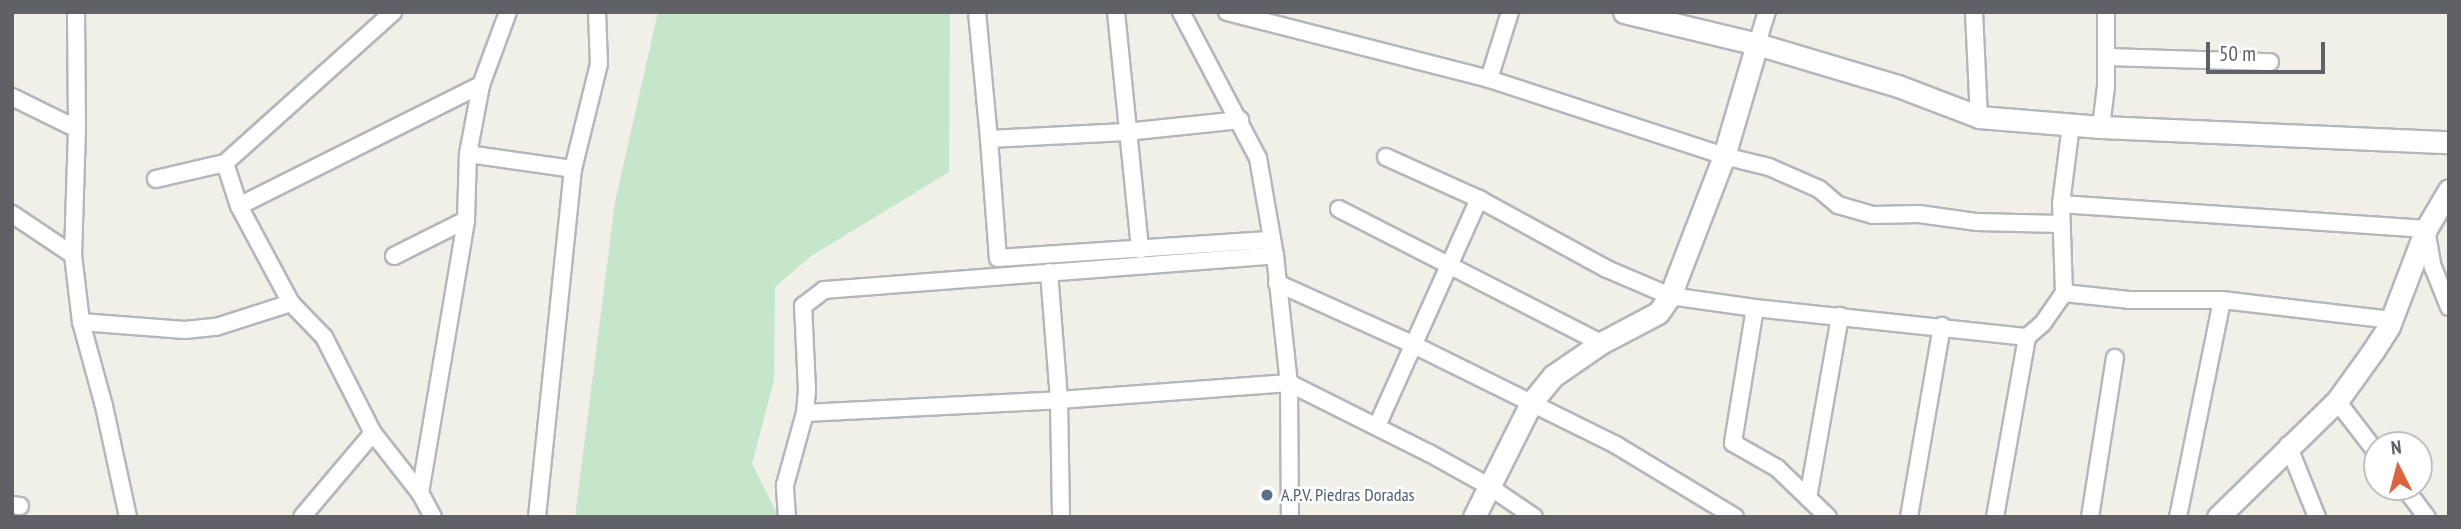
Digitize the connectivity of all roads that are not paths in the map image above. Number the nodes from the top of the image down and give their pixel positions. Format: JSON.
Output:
{"nodes":[{"id":1,"x":61,"y":12,"type":"edge"},
{"id":2,"x":393,"y":12,"type":"edge"},
{"id":3,"x":508,"y":12,"type":"edge"},
{"id":4,"x":597,"y":12,"type":"edge"},
{"id":5,"x":977,"y":12,"type":"edge"},
{"id":6,"x":1116,"y":12,"type":"edge"},
{"id":7,"x":1181,"y":12,"type":"edge"},
{"id":8,"x":1227,"y":12,"type":"edge"},
{"id":9,"x":1510,"y":12,"type":"edge"},
{"id":10,"x":1624,"y":12,"type":"edge"},
{"id":11,"x":1767,"y":12,"type":"edge"},
{"id":12,"x":1974,"y":12,"type":"edge"},
{"id":13,"x":2106,"y":12,"type":"edge"},
{"id":14,"x":76,"y":16,"type":"edge"},
{"id":15,"x":1757,"y":44,"type":"junction"},
{"id":16,"x":2107,"y":57,"type":"junction"},
{"id":17,"x":2270,"y":62,"type":"dead end"},
{"id":18,"x":1489,"y":79,"type":"junction"},
{"id":19,"x":481,"y":85,"type":"junction"},
{"id":20,"x":12,"y":97,"type":"edge"},
{"id":21,"x":1979,"y":117,"type":"junction"},
{"id":22,"x":1240,"y":120,"type":"junction"},
{"id":23,"x":2071,"y":125,"type":"junction"},
{"id":24,"x":2101,"y":127,"type":"junction"},
{"id":25,"x":77,"y":129,"type":"junction"},
{"id":26,"x":1126,"y":132,"type":"junction"},
{"id":27,"x":989,"y":139,"type":"junction"},
{"id":28,"x":2449,"y":142,"type":"edge"},
{"id":29,"x":468,"y":154,"type":"junction"},
{"id":30,"x":1724,"y":156,"type":"junction"},
{"id":31,"x":1386,"y":157,"type":"dead end"},
{"id":32,"x":225,"y":163,"type":"junction"},
{"id":33,"x":573,"y":169,"type":"junction"},
{"id":34,"x":156,"y":180,"type":"dead end"},
{"id":35,"x":2449,"y":190,"type":"edge"},
{"id":36,"x":1479,"y":199,"type":"junction"},
{"id":37,"x":2061,"y":204,"type":"junction"},
{"id":38,"x":239,"y":206,"type":"junction"},
{"id":39,"x":1339,"y":209,"type":"dead end"},
{"id":40,"x":12,"y":214,"type":"edge"},
{"id":41,"x":466,"y":220,"type":"junction"},
{"id":42,"x":2061,"y":224,"type":"junction"},
{"id":43,"x":2426,"y":229,"type":"junction"},
{"id":44,"x":1273,"y":248,"type":"junction"},
{"id":45,"x":1140,"y":250,"type":"junction"},
{"id":46,"x":73,"y":255,"type":"junction"},
{"id":47,"x":394,"y":256,"type":"dead end"},
{"id":48,"x":1451,"y":265,"type":"junction"},
{"id":49,"x":1049,"y":272,"type":"junction"},
{"id":50,"x":1277,"y":283,"type":"junction"},
{"id":51,"x":2064,"y":293,"type":"junction"},
{"id":52,"x":1670,"y":296,"type":"junction"},
{"id":53,"x":2222,"y":300,"type":"junction"},
{"id":54,"x":292,"y":303,"type":"junction"},
{"id":55,"x":2449,"y":307,"type":"edge"},
{"id":56,"x":1755,"y":309,"type":"junction"},
{"id":57,"x":1840,"y":316,"type":"junction"},
{"id":58,"x":2392,"y":320,"type":"junction"},
{"id":59,"x":81,"y":322,"type":"junction"},
{"id":60,"x":1941,"y":326,"type":"junction"},
{"id":61,"x":2027,"y":338,"type":"junction"},
{"id":62,"x":1601,"y":343,"type":"junction"},
{"id":63,"x":1412,"y":344,"type":"junction"},
{"id":64,"x":2115,"y":358,"type":"dead end"},
{"id":65,"x":1289,"y":383,"type":"junction"},
{"id":66,"x":1059,"y":400,"type":"junction"},
{"id":67,"x":2337,"y":401,"type":"junction"},
{"id":68,"x":1531,"y":403,"type":"junction"},
{"id":69,"x":805,"y":413,"type":"junction"},
{"id":70,"x":1377,"y":426,"type":"junction"},
{"id":71,"x":373,"y":433,"type":"junction"},
{"id":72,"x":2363,"y":435,"type":"edge"},
{"id":73,"x":2288,"y":445,"type":"junction"},
{"id":74,"x":1490,"y":487,"type":"junction"},
{"id":75,"x":420,"y":493,"type":"junction"},
{"id":76,"x":1808,"y":498,"type":"junction"},
{"id":77,"x":2415,"y":501,"type":"edge"},
{"id":78,"x":128,"y":517,"type":"edge"},
{"id":79,"x":302,"y":517,"type":"edge"},
{"id":80,"x":433,"y":517,"type":"edge"},
{"id":81,"x":537,"y":517,"type":"edge"},
{"id":82,"x":787,"y":517,"type":"edge"},
{"id":83,"x":1061,"y":517,"type":"edge"},
{"id":84,"x":1290,"y":517,"type":"edge"},
{"id":85,"x":1474,"y":517,"type":"edge"},
{"id":86,"x":1534,"y":517,"type":"edge"},
{"id":87,"x":1735,"y":517,"type":"edge"},
{"id":88,"x":1828,"y":517,"type":"edge"},
{"id":89,"x":1909,"y":517,"type":"edge"},
{"id":90,"x":1995,"y":517,"type":"edge"},
{"id":91,"x":2090,"y":517,"type":"edge"},
{"id":92,"x":2178,"y":517,"type":"edge"},
{"id":93,"x":2218,"y":517,"type":"edge"},
{"id":94,"x":2317,"y":517,"type":"edge"},
{"id":95,"x":2427,"y":517,"type":"edge"}],
"edges":[{"from":1,"to":14,"type":"street"},
{"from":2,"to":32,"type":"street"},
{"from":3,"to":19,"type":"street"},
{"from":4,"to":33,"type":"street"},
{"from":5,"to":27,"type":"street"},
{"from":6,"to":26,"type":"street"},
{"from":7,"to":22,"type":"street"},
{"from":8,"to":18,"type":"street"},
{"from":9,"to":18,"type":"street"},
{"from":10,"to":15,"type":"street"},
{"from":11,"to":15,"type":"street"},
{"from":12,"to":21,"type":"street"},
{"from":13,"to":16,"type":"street"},
{"from":14,"to":25,"type":"street"},
{"from":15,"to":21,"type":"street"},
{"from":15,"to":30,"type":"street"},
{"from":16,"to":17,"type":"street"},
{"from":16,"to":24,"type":"street"},
{"from":18,"to":30,"type":"street"},
{"from":19,"to":29,"type":"street"},
{"from":19,"to":38,"type":"street"},
{"from":20,"to":25,"type":"street"},
{"from":21,"to":23,"type":"street"},
{"from":22,"to":26,"type":"street"},
{"from":22,"to":44,"type":"street"},
{"from":23,"to":24,"type":"street"},
{"from":23,"to":37,"type":"street"},
{"from":24,"to":28,"type":"street"},
{"from":25,"to":46,"type":"street"},
{"from":26,"to":27,"type":"street"},
{"from":26,"to":45,"type":"street"},
{"from":27,"to":45,"type":"street"},
{"from":29,"to":33,"type":"street"},
{"from":29,"to":41,"type":"street"},
{"from":30,"to":42,"type":"street"},
{"from":30,"to":52,"type":"street"},
{"from":31,"to":36,"type":"street"},
{"from":32,"to":34,"type":"street"},
{"from":32,"to":38,"type":"street"},
{"from":33,"to":81,"type":"street"},
{"from":35,"to":43,"type":"street"},
{"from":36,"to":48,"type":"street"},
{"from":36,"to":52,"type":"street"},
{"from":37,"to":42,"type":"street"},
{"from":37,"to":43,"type":"street"},
{"from":38,"to":54,"type":"street"},
{"from":39,"to":48,"type":"street"},
{"from":40,"to":46,"type":"street"},
{"from":41,"to":47,"type":"street"},
{"from":41,"to":75,"type":"street"},
{"from":42,"to":51,"type":"street"},
{"from":43,"to":55,"type":"street"},
{"from":43,"to":58,"type":"street"},
{"from":44,"to":45,"type":"street"},
{"from":44,"to":49,"type":"street"},
{"from":44,"to":50,"type":"street"},
{"from":46,"to":59,"type":"street"},
{"from":48,"to":62,"type":"street"},
{"from":48,"to":63,"type":"street"},
{"from":49,"to":66,"type":"street"},
{"from":49,"to":69,"type":"street"},
{"from":50,"to":63,"type":"street"},
{"from":50,"to":65,"type":"street"},
{"from":51,"to":53,"type":"street"},
{"from":51,"to":61,"type":"street"},
{"from":52,"to":56,"type":"street"},
{"from":52,"to":62,"type":"street"},
{"from":53,"to":58,"type":"street"},
{"from":53,"to":92,"type":"street"},
{"from":54,"to":59,"type":"street"},
{"from":54,"to":71,"type":"street"},
{"from":56,"to":57,"type":"street"},
{"from":56,"to":76,"type":"street"},
{"from":57,"to":60,"type":"street"},
{"from":57,"to":76,"type":"street"},
{"from":58,"to":67,"type":"street"},
{"from":59,"to":78,"type":"street"},
{"from":60,"to":61,"type":"street"},
{"from":60,"to":89,"type":"street"},
{"from":61,"to":90,"type":"street"},
{"from":62,"to":68,"type":"street"},
{"from":63,"to":68,"type":"street"},
{"from":63,"to":70,"type":"street"},
{"from":64,"to":91,"type":"street"},
{"from":65,"to":66,"type":"street"},
{"from":65,"to":70,"type":"street"},
{"from":65,"to":84,"type":"street"},
{"from":66,"to":69,"type":"street"},
{"from":66,"to":83,"type":"street"},
{"from":67,"to":72,"type":"street"},
{"from":67,"to":73,"type":"street"},
{"from":68,"to":74,"type":"street"},
{"from":68,"to":87,"type":"street"},
{"from":69,"to":82,"type":"street"},
{"from":70,"to":74,"type":"street"},
{"from":71,"to":75,"type":"street"},
{"from":71,"to":79,"type":"street"},
{"from":73,"to":93,"type":"street"},
{"from":73,"to":94,"type":"street"},
{"from":74,"to":85,"type":"street"},
{"from":74,"to":86,"type":"street"},
{"from":75,"to":80,"type":"street"},
{"from":76,"to":88,"type":"street"},
{"from":77,"to":95,"type":"street"}]}
